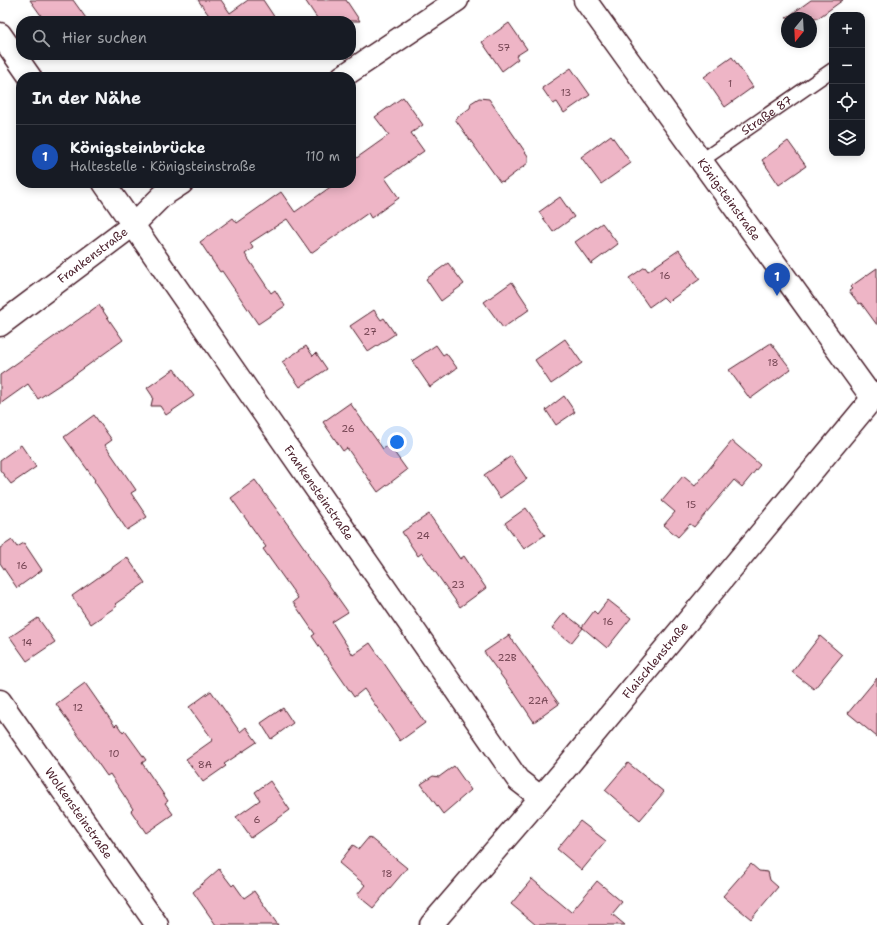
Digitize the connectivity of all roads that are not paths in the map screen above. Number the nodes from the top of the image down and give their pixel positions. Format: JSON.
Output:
{"nodes":[{"id":1,"x":457,"y":0,"type":"edge"},
{"id":2,"x":585,"y":0,"type":"edge"},
{"id":3,"x":0,"y":34,"type":"edge"},
{"id":4,"x":16,"y":57,"type":"edge"},
{"id":5,"x":18,"y":60,"type":"edge"},
{"id":6,"x":27,"y":72,"type":"edge"},
{"id":7,"x":349,"y":72,"type":"edge"},
{"id":8,"x":829,"y":72,"type":"edge"},
{"id":9,"x":701,"y":161,"type":"junction"},
{"id":10,"x":107,"y":188,"type":"edge"},
{"id":11,"x":174,"y":188,"type":"edge"},
{"id":12,"x":133,"y":225,"type":"junction"},
{"id":13,"x":0,"y":325,"type":"edge"},
{"id":14,"x":875,"y":396,"type":"edge"},
{"id":15,"x":0,"y":701,"type":"edge"},
{"id":16,"x":540,"y":797,"type":"junction"},
{"id":17,"x":157,"y":925,"type":"edge"},
{"id":18,"x":431,"y":925,"type":"edge"}],
"edges":[{"from":1,"to":7,"type":"street"},
{"from":2,"to":9,"type":"street","name":"Königsteinstraße"},
{"from":3,"to":4,"type":"street"},
{"from":5,"to":6,"type":"street"},
{"from":8,"to":9,"type":"lane","name":"Straße 87"},
{"from":9,"to":14,"type":"street","name":"Königsteinstraße"},
{"from":10,"to":12,"type":"street","name":"Frankensteinstraße"},
{"from":11,"to":12,"type":"street","name":"Frankenstraße"},
{"from":12,"to":13,"type":"street","name":"Frankenstraße"},
{"from":12,"to":16,"type":"street","name":"Frankensteinstraße"},
{"from":14,"to":16,"type":"street","name":"Flaischlenstraße"},
{"from":15,"to":17,"type":"street","name":"Wolkensteinstraße"},
{"from":16,"to":18,"type":"street","name":"Flaischlenstraße"}]}
